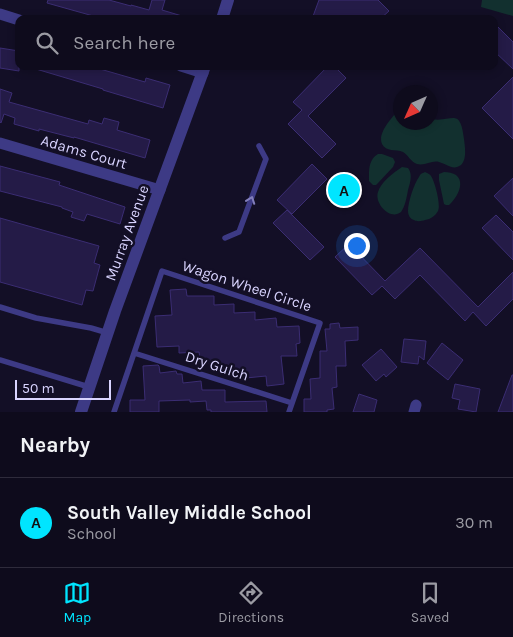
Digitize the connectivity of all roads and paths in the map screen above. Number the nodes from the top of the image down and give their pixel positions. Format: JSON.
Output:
{"nodes":[{"id":1,"x":228,"y":0,"type":"edge"},
{"id":2,"x":0,"y":14,"type":"edge"},
{"id":3,"x":223,"y":15,"type":"edge"},
{"id":4,"x":15,"y":19,"type":"edge"},
{"id":5,"x":204,"y":70,"type":"edge"},
{"id":6,"x":0,"y":143,"type":"edge"},
{"id":7,"x":259,"y":146,"type":"dead end"},
{"id":8,"x":160,"y":190,"type":"junction"},
{"id":9,"x":226,"y":238,"type":"dead end"},
{"id":10,"x":0,"y":307,"type":"edge"},
{"id":11,"x":108,"y":333,"type":"junction"},
{"id":12,"x":134,"y":353,"type":"junction"},
{"id":13,"x":0,"y":360,"type":"edge"},
{"id":14,"x":89,"y":388,"type":"junction"},
{"id":15,"x":292,"y":403,"type":"junction"},
{"id":16,"x":81,"y":412,"type":"edge"},
{"id":17,"x":114,"y":412,"type":"edge"},
{"id":18,"x":289,"y":412,"type":"edge"}],
"edges":[{"from":1,"to":3,"type":"street"},
{"from":2,"to":4,"type":"street"},
{"from":5,"to":8,"type":"street","name":"Murray Avenue"},
{"from":6,"to":8,"type":"street","name":"Adams Court"},
{"from":9,"to":7,"type":"lane","one_way":true},
{"from":8,"to":11,"type":"street","name":"Murray Avenue"},
{"from":10,"to":11,"type":"lane"},
{"from":11,"to":14,"type":"street","name":"Murray Avenue"},
{"from":12,"to":15,"type":"lane","name":"Dry Gulch"},
{"from":12,"to":15,"type":"lane","name":"Wagon Wheel Circle"},
{"from":12,"to":17,"type":"lane","name":"Wagon Wheel Circle"},
{"from":13,"to":14,"type":"lane"},
{"from":14,"to":16,"type":"street","name":"Murray Avenue"},
{"from":15,"to":18,"type":"lane","name":"Wagon Wheel Circle"}]}
